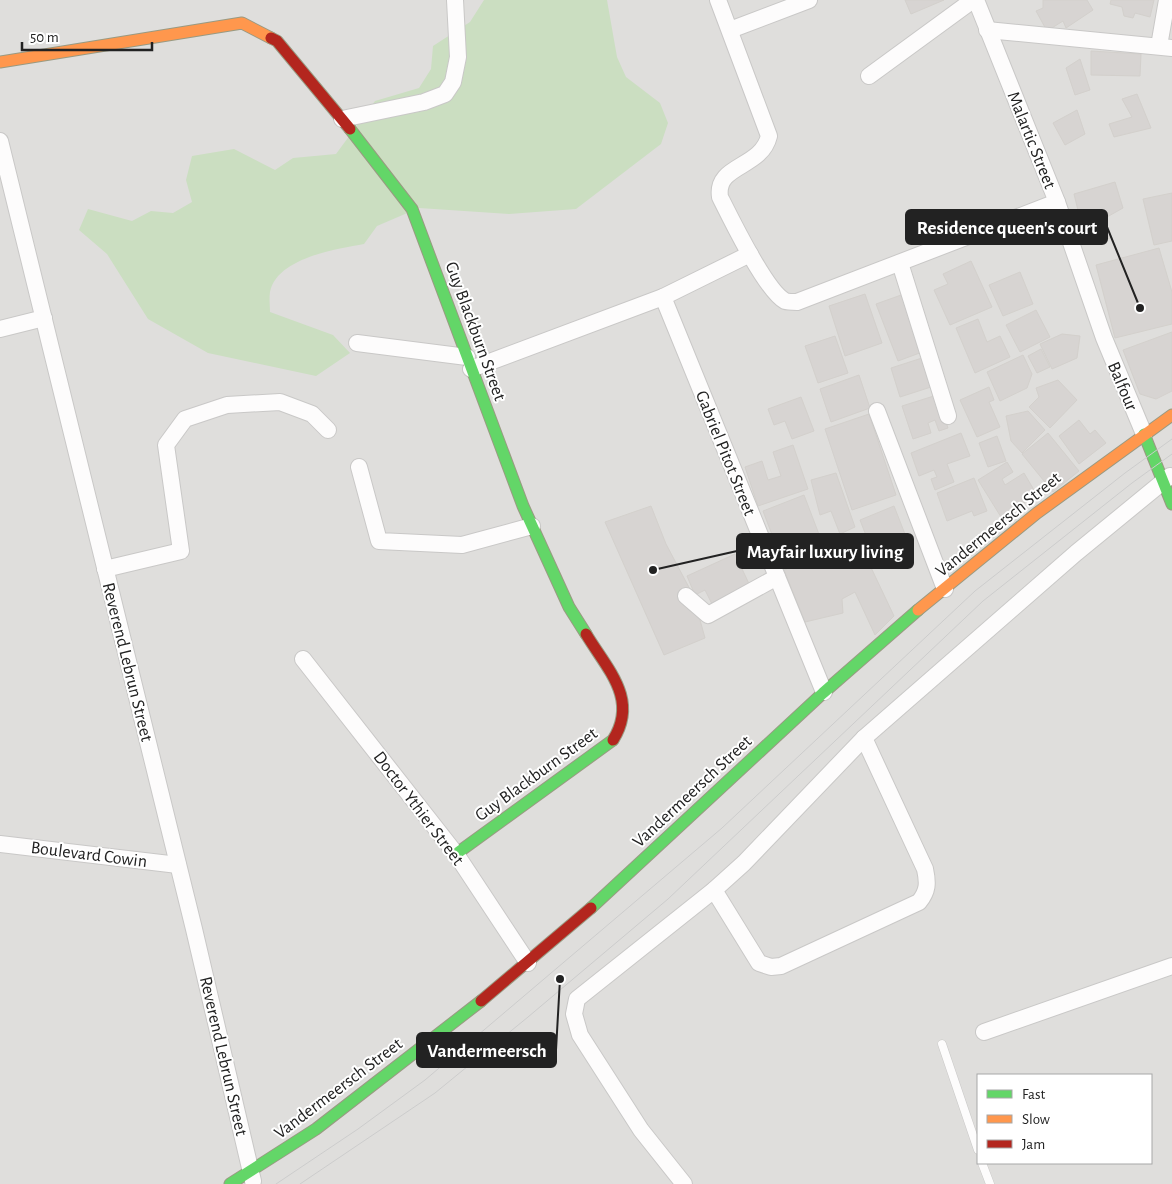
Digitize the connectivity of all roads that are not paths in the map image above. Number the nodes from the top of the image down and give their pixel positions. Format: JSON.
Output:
{"nodes":[{"id":1,"x":454,"y":0,"type":"edge"},
{"id":2,"x":718,"y":0,"type":"edge"},
{"id":3,"x":809,"y":0,"type":"edge"},
{"id":4,"x":974,"y":0,"type":"edge"},
{"id":5,"x":1167,"y":0,"type":"edge"},
{"id":6,"x":730,"y":30,"type":"junction"},
{"id":7,"x":987,"y":30,"type":"junction"},
{"id":8,"x":1165,"y":47,"type":"edge"},
{"id":9,"x":0,"y":62,"type":"edge"},
{"id":10,"x":869,"y":76,"type":"dead end"},
{"id":11,"x":342,"y":119,"type":"junction"},
{"id":12,"x":0,"y":141,"type":"edge"},
{"id":13,"x":1057,"y":202,"type":"junction"},
{"id":14,"x":750,"y":254,"type":"junction"},
{"id":15,"x":900,"y":264,"type":"junction"},
{"id":16,"x":663,"y":297,"type":"junction"},
{"id":17,"x":44,"y":318,"type":"junction"},
{"id":18,"x":0,"y":329,"type":"edge"},
{"id":19,"x":1104,"y":338,"type":"joint"},
{"id":20,"x":357,"y":343,"type":"dead end"},
{"id":21,"x":469,"y":363,"type":"junction"},
{"id":22,"x":877,"y":410,"type":"dead end"},
{"id":23,"x":1172,"y":414,"type":"edge"},
{"id":24,"x":948,"y":416,"type":"dead end"},
{"id":25,"x":328,"y":430,"type":"dead end"},
{"id":26,"x":1144,"y":434,"type":"junction"},
{"id":27,"x":359,"y":467,"type":"dead end"},
{"id":28,"x":1168,"y":478,"type":"edge"},
{"id":29,"x":1172,"y":504,"type":"edge"},
{"id":30,"x":532,"y":526,"type":"junction"},
{"id":31,"x":105,"y":569,"type":"junction"},
{"id":32,"x":777,"y":577,"type":"junction"},
{"id":33,"x":945,"y":589,"type":"junction"},
{"id":34,"x":686,"y":596,"type":"dead end"},
{"id":35,"x":303,"y":658,"type":"dead end"},
{"id":36,"x":824,"y":692,"type":"junction"},
{"id":37,"x":864,"y":738,"type":"junction"},
{"id":38,"x":0,"y":844,"type":"edge"},
{"id":39,"x":456,"y":854,"type":"junction"},
{"id":40,"x":178,"y":865,"type":"junction"},
{"id":41,"x":714,"y":890,"type":"junction"},
{"id":42,"x":528,"y":963,"type":"junction"},
{"id":43,"x":1172,"y":966,"type":"edge"},
{"id":44,"x":984,"y":1032,"type":"dead end"},
{"id":45,"x":942,"y":1044,"type":"dead end"},
{"id":46,"x":977,"y":1147,"type":"edge"},
{"id":47,"x":982,"y":1164,"type":"edge"},
{"id":48,"x":252,"y":1178,"type":"edge"},
{"id":49,"x":230,"y":1184,"type":"edge"},
{"id":50,"x":684,"y":1184,"type":"edge"},
{"id":51,"x":990,"y":1184,"type":"edge"}],
"edges":[{"from":1,"to":11,"type":"street"},
{"from":2,"to":6,"type":"street"},
{"from":3,"to":6,"type":"street"},
{"from":4,"to":7,"type":"street","name":"Malartic Street"},
{"from":4,"to":10,"type":"street"},
{"from":5,"to":8,"type":"street"},
{"from":6,"to":14,"type":"street"},
{"from":7,"to":8,"type":"street"},
{"from":7,"to":13,"type":"street","name":"Malartic Street"},
{"from":9,"to":11,"type":"street","name":"Guy Blackburn Street"},
{"from":11,"to":21,"type":"street","name":"Guy Blackburn Street"},
{"from":12,"to":17,"type":"street","name":"Reverend Lebrun Street"},
{"from":13,"to":15,"type":"street"},
{"from":13,"to":19,"type":"street","name":"Malartic Street"},
{"from":14,"to":15,"type":"street"},
{"from":14,"to":16,"type":"street"},
{"from":15,"to":24,"type":"street"},
{"from":16,"to":21,"type":"street"},
{"from":16,"to":32,"type":"street","name":"Gabriel Pitot Street"},
{"from":17,"to":18,"type":"street"},
{"from":17,"to":31,"type":"street","name":"Reverend Lebrun Street"},
{"from":19,"to":26,"type":"street","name":"Balfour"},
{"from":20,"to":21,"type":"street"},
{"from":21,"to":30,"type":"street","name":"Guy Blackburn Street"},
{"from":22,"to":33,"type":"street"},
{"from":23,"to":26,"type":"street","name":"Vandermeersch Street"},
{"from":25,"to":31,"type":"street"},
{"from":26,"to":28,"type":"street"},
{"from":26,"to":33,"type":"street","name":"Vandermeersch Street"},
{"from":27,"to":30,"type":"street"},
{"from":28,"to":29,"type":"street"},
{"from":28,"to":37,"type":"street"},
{"from":30,"to":39,"type":"street","name":"Guy Blackburn Street"},
{"from":31,"to":40,"type":"street","name":"Reverend Lebrun Street"},
{"from":32,"to":34,"type":"street"},
{"from":32,"to":36,"type":"street","name":"Gabriel Pitot Street"},
{"from":33,"to":36,"type":"street","name":"Vandermeersch Street"},
{"from":35,"to":39,"type":"street","name":"Doctor Ythier Street"},
{"from":36,"to":42,"type":"street","name":"Vandermeersch Street"},
{"from":37,"to":41,"type":"street"},
{"from":37,"to":41,"type":"street"},
{"from":38,"to":40,"type":"street","name":"Boulevard Cowin"},
{"from":39,"to":42,"type":"street","name":"Doctor Ythier Street"},
{"from":40,"to":48,"type":"street","name":"Reverend Lebrun Street"},
{"from":41,"to":50,"type":"street"},
{"from":42,"to":48,"type":"street","name":"Vandermeersch Street"},
{"from":43,"to":44,"type":"street"},
{"from":45,"to":46,"type":"lane"},
{"from":47,"to":51,"type":"lane"},
{"from":48,"to":49,"type":"street","name":"Vandermeersch Street"}]}
